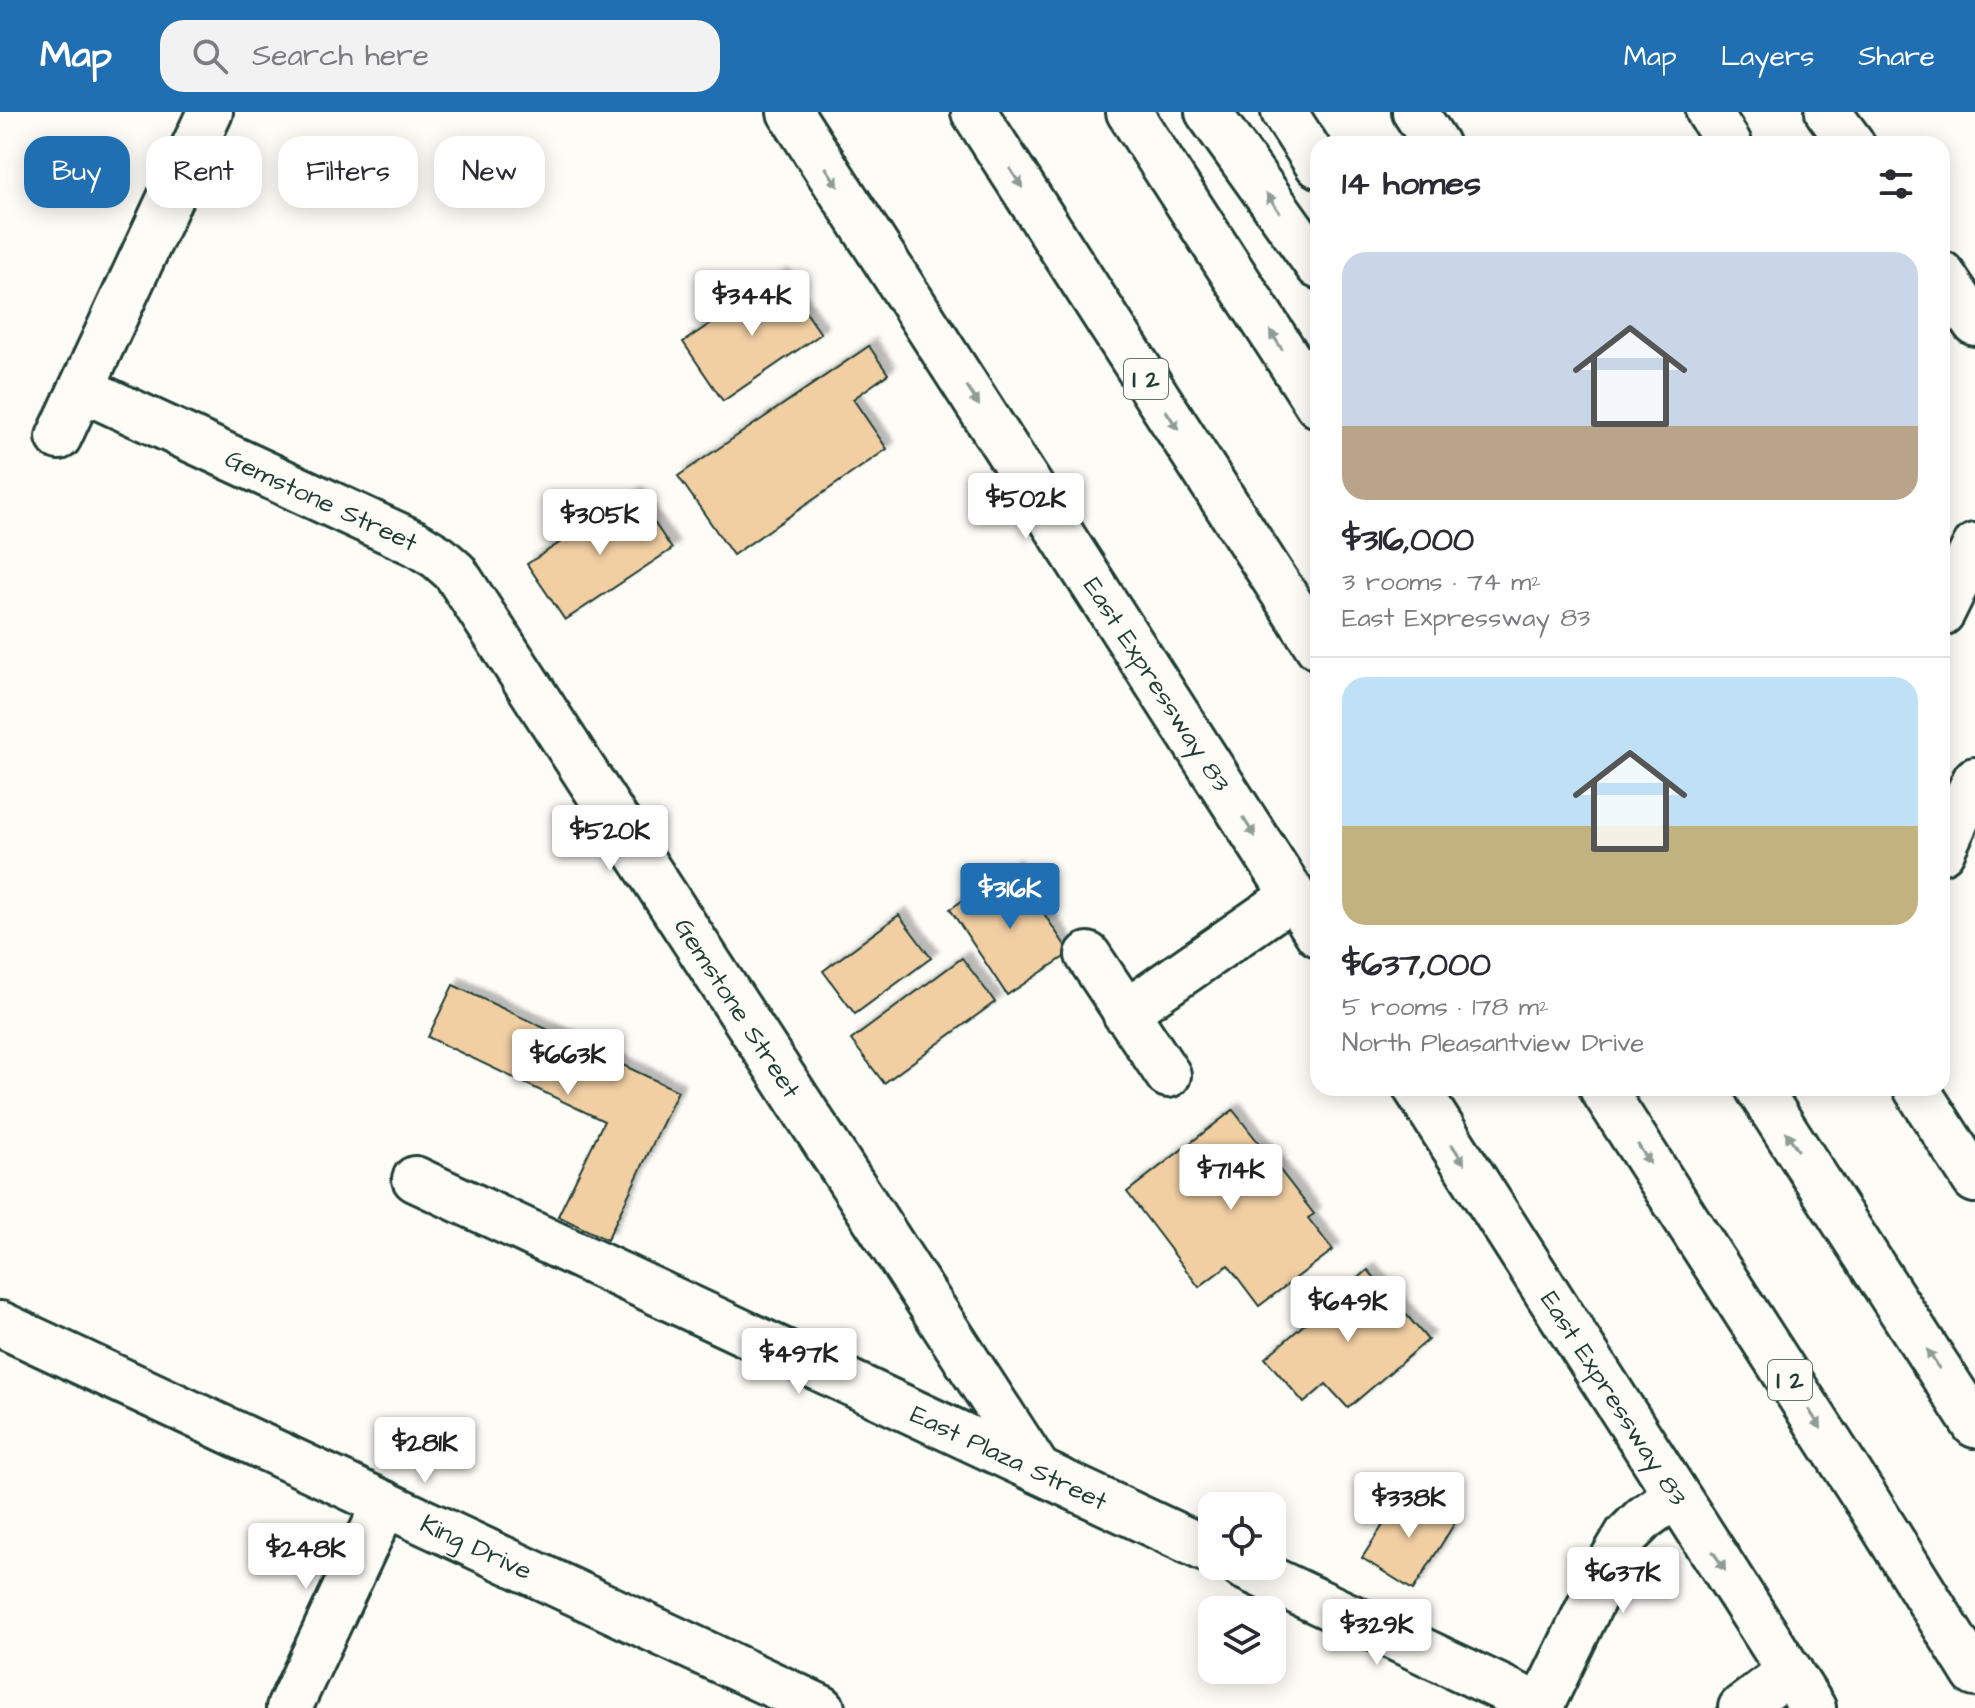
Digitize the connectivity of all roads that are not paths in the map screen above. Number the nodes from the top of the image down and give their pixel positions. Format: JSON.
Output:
{"nodes":[{"id":1,"x":210,"y":112,"type":"edge"},
{"id":2,"x":790,"y":112,"type":"edge"},
{"id":3,"x":974,"y":112,"type":"edge"},
{"id":4,"x":1129,"y":112,"type":"edge"},
{"id":5,"x":1208,"y":112,"type":"edge"},
{"id":6,"x":1284,"y":112,"type":"edge"},
{"id":7,"x":1415,"y":112,"type":"edge"},
{"id":8,"x":1709,"y":112,"type":"edge"},
{"id":9,"x":1828,"y":112,"type":"edge"},
{"id":10,"x":1431,"y":136,"type":"edge"},
{"id":11,"x":1724,"y":136,"type":"edge"},
{"id":12,"x":1846,"y":136,"type":"edge"},
{"id":13,"x":1310,"y":153,"type":"edge"},
{"id":14,"x":1310,"y":255,"type":"edge"},
{"id":15,"x":1950,"y":287,"type":"edge"},
{"id":16,"x":1975,"y":323,"type":"edge"},
{"id":17,"x":82,"y":389,"type":"junction"},
{"id":18,"x":1310,"y":393,"type":"edge"},
{"id":19,"x":59,"y":437,"type":"dead end"},
{"id":20,"x":1975,"y":546,"type":"edge"},
{"id":21,"x":1950,"y":597,"type":"edge"},
{"id":22,"x":1310,"y":635,"type":"edge"},
{"id":23,"x":1975,"y":780,"type":"edge"},
{"id":24,"x":1950,"y":834,"type":"edge"},
{"id":25,"x":1293,"y":896,"type":"junction"},
{"id":26,"x":1310,"y":922,"type":"edge"},
{"id":27,"x":1088,"y":955,"type":"dead end"},
{"id":28,"x":1125,"y":1013,"type":"junction"},
{"id":29,"x":1168,"y":1075,"type":"dead end"},
{"id":30,"x":1421,"y":1096,"type":"edge"},
{"id":31,"x":1607,"y":1096,"type":"edge"},
{"id":32,"x":1763,"y":1096,"type":"edge"},
{"id":33,"x":1921,"y":1096,"type":"edge"},
{"id":34,"x":415,"y":1179,"type":"dead end"},
{"id":35,"x":1975,"y":1180,"type":"edge"},
{"id":36,"x":0,"y":1324,"type":"edge"},
{"id":37,"x":1975,"y":1425,"type":"edge"},
{"id":38,"x":1038,"y":1470,"type":"junction"},
{"id":39,"x":1676,"y":1495,"type":"junction"},
{"id":40,"x":385,"y":1504,"type":"junction"},
{"id":41,"x":1198,"y":1545,"type":"edge"},
{"id":42,"x":1272,"y":1580,"type":"edge"},
{"id":43,"x":1790,"y":1671,"type":"junction"},
{"id":44,"x":1975,"y":1674,"type":"edge"},
{"id":45,"x":1540,"y":1707,"type":"edge"},
{"id":46,"x":289,"y":1708,"type":"edge"},
{"id":47,"x":822,"y":1708,"type":"edge"},
{"id":48,"x":1741,"y":1708,"type":"edge"},
{"id":49,"x":1813,"y":1708,"type":"edge"}],
"edges":[{"from":1,"to":17,"type":"main road"},
{"from":2,"to":25,"type":"main road","name":"East Expressway 83","one_way":true},
{"from":3,"to":22,"type":"main road","number":"I 2","one_way":true},
{"from":18,"to":4,"type":"main road","one_way":true},
{"from":14,"to":5,"type":"main road","one_way":true},
{"from":6,"to":13,"type":"main road"},
{"from":7,"to":10,"type":"main road"},
{"from":8,"to":11,"type":"main road"},
{"from":9,"to":12,"type":"main road"},
{"from":15,"to":16,"type":"main road"},
{"from":17,"to":19,"type":"main road"},
{"from":17,"to":38,"type":"main road","name":"Gemstone Street"},
{"from":20,"to":21,"type":"main road"},
{"from":23,"to":24,"type":"main road"},
{"from":25,"to":26,"type":"main road","name":"East Expressway 83"},
{"from":25,"to":28,"type":"main road"},
{"from":27,"to":28,"type":"main road"},
{"from":28,"to":29,"type":"main road"},
{"from":30,"to":39,"type":"main road","name":"East Expressway 83","one_way":true},
{"from":31,"to":44,"type":"main road","number":"I 2","one_way":true},
{"from":37,"to":32,"type":"main road","one_way":true},
{"from":33,"to":35,"type":"main road"},
{"from":34,"to":38,"type":"main road","name":"East Plaza Street"},
{"from":36,"to":40,"type":"main road","name":"King Drive"},
{"from":38,"to":41,"type":"main road","name":"East Plaza Street"},
{"from":39,"to":43,"type":"main road","name":"East Expressway 83","one_way":true},
{"from":39,"to":45,"type":"main road"},
{"from":40,"to":46,"type":"main road"},
{"from":40,"to":47,"type":"main road","name":"King Drive"},
{"from":42,"to":45,"type":"main road"},
{"from":43,"to":48,"type":"main road"},
{"from":43,"to":49,"type":"main road","name":"East Expressway 83"}]}
